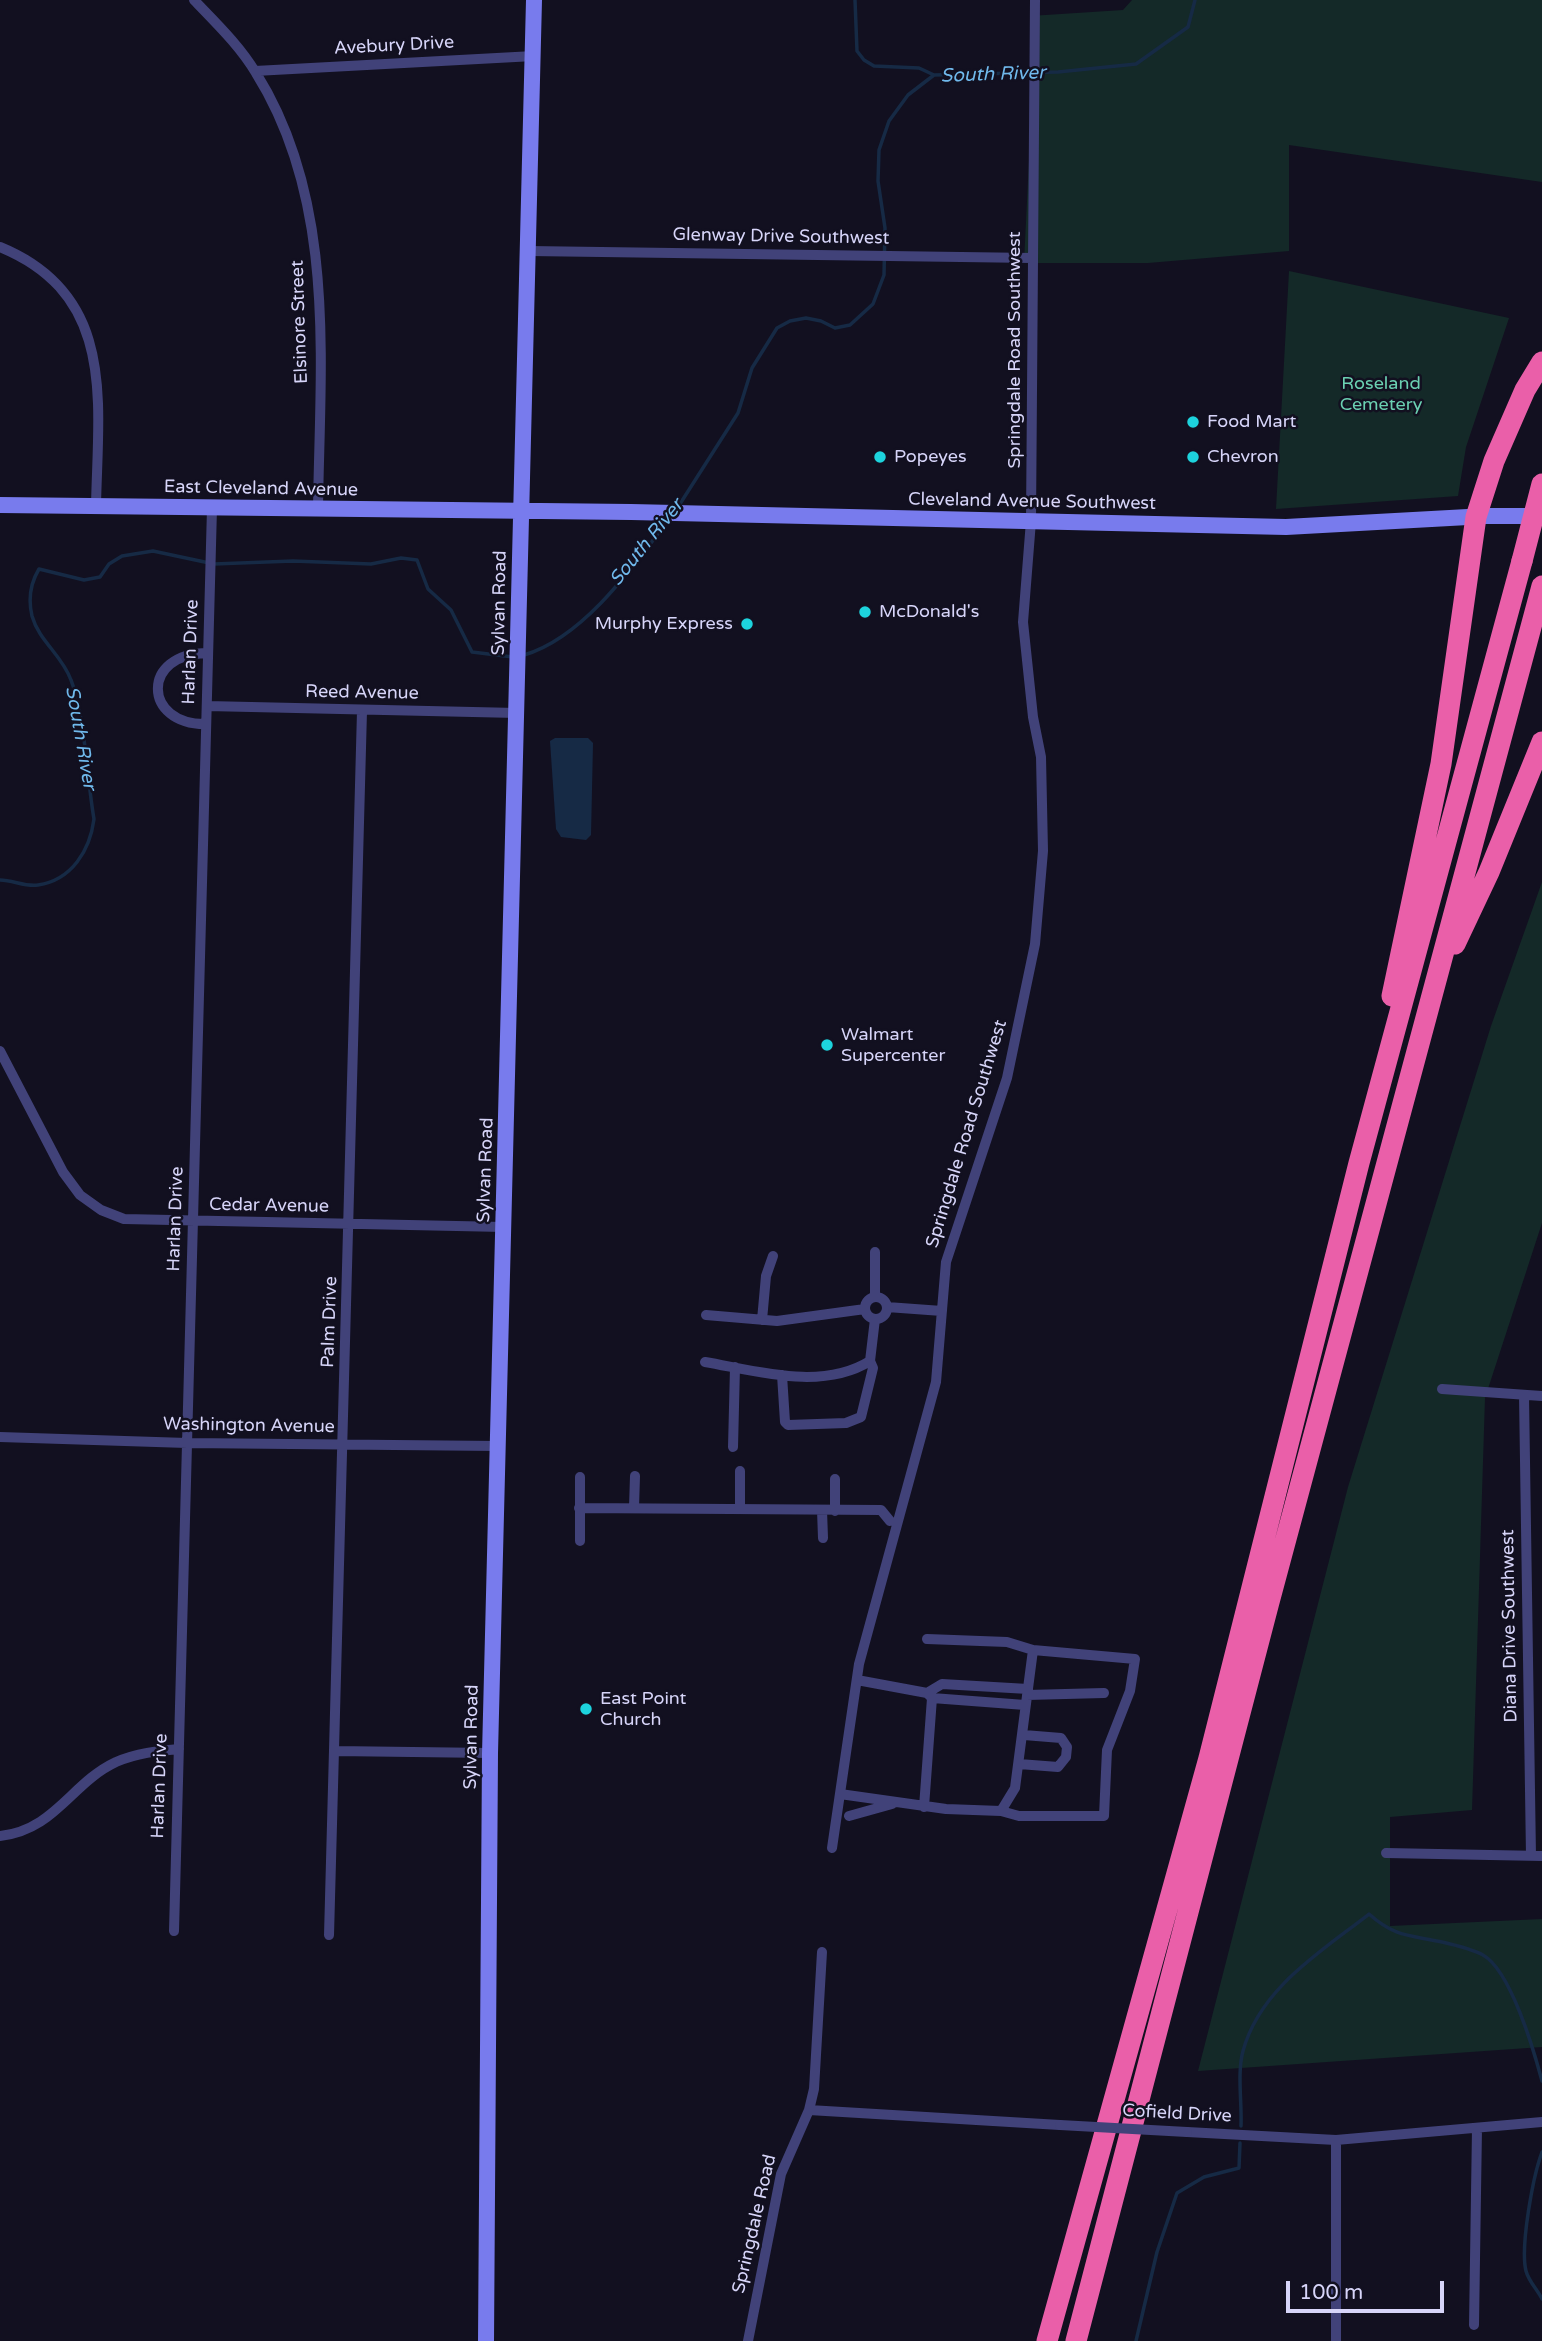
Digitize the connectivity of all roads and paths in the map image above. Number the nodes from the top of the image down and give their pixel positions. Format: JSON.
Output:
{"nodes":[{"id":1,"x":194,"y":0,"type":"edge"},
{"id":2,"x":534,"y":0,"type":"edge"},
{"id":3,"x":1035,"y":0,"type":"edge"},
{"id":4,"x":534,"y":56,"type":"junction"},
{"id":5,"x":255,"y":71,"type":"junction"},
{"id":6,"x":0,"y":247,"type":"edge"},
{"id":7,"x":529,"y":251,"type":"junction"},
{"id":8,"x":1033,"y":258,"type":"junction"},
{"id":9,"x":1542,"y":362,"type":"edge"},
{"id":10,"x":1542,"y":484,"type":"edge"},
{"id":11,"x":0,"y":505,"type":"edge"},
{"id":12,"x":96,"y":506,"type":"junction"},
{"id":13,"x":212,"y":508,"type":"junction"},
{"id":14,"x":318,"y":508,"type":"junction"},
{"id":15,"x":521,"y":512,"type":"junction"},
{"id":16,"x":1542,"y":516,"type":"edge"},
{"id":17,"x":1476,"y":517,"type":"junction"},
{"id":18,"x":1031,"y":522,"type":"junction"},
{"id":19,"x":1542,"y":586,"type":"edge"},
{"id":20,"x":208,"y":653,"type":"junction"},
{"id":21,"x":207,"y":706,"type":"junction"},
{"id":22,"x":362,"y":711,"type":"junction"},
{"id":23,"x":517,"y":713,"type":"junction"},
{"id":24,"x":206,"y":724,"type":"junction"},
{"id":25,"x":1542,"y":742,"type":"edge"},
{"id":26,"x":1435,"y":983,"type":"junction"},
{"id":27,"x":0,"y":1051,"type":"edge"},
{"id":28,"x":1359,"y":1163,"type":"junction"},
{"id":29,"x":193,"y":1222,"type":"junction"},
{"id":30,"x":350,"y":1224,"type":"junction"},
{"id":31,"x":504,"y":1227,"type":"junction"},
{"id":32,"x":875,"y":1252,"type":"dead end"},
{"id":33,"x":773,"y":1256,"type":"dead end"},
{"id":34,"x":876,"y":1297,"type":"junction"},
{"id":35,"x":887,"y":1307,"type":"junction"},
{"id":36,"x":865,"y":1309,"type":"junction"},
{"id":37,"x":942,"y":1311,"type":"junction"},
{"id":38,"x":706,"y":1315,"type":"dead end"},
{"id":39,"x":875,"y":1319,"type":"junction"},
{"id":40,"x":762,"y":1320,"type":"junction"},
{"id":41,"x":870,"y":1361,"type":"junction"},
{"id":42,"x":705,"y":1362,"type":"dead end"},
{"id":43,"x":735,"y":1367,"type":"junction"},
{"id":44,"x":782,"y":1375,"type":"junction"},
{"id":45,"x":1442,"y":1389,"type":"dead end"},
{"id":46,"x":1524,"y":1395,"type":"junction"},
{"id":47,"x":1542,"y":1396,"type":"edge"},
{"id":48,"x":0,"y":1437,"type":"edge"},
{"id":49,"x":187,"y":1443,"type":"junction"},
{"id":50,"x":344,"y":1445,"type":"junction"},
{"id":51,"x":498,"y":1446,"type":"junction"},
{"id":52,"x":733,"y":1447,"type":"dead end"},
{"id":53,"x":740,"y":1471,"type":"dead end"},
{"id":54,"x":635,"y":1476,"type":"dead end"},
{"id":55,"x":580,"y":1477,"type":"dead end"},
{"id":56,"x":835,"y":1479,"type":"dead end"},
{"id":57,"x":740,"y":1507,"type":"junction"},
{"id":58,"x":579,"y":1508,"type":"junction"},
{"id":59,"x":634,"y":1508,"type":"junction"},
{"id":60,"x":822,"y":1510,"type":"junction"},
{"id":61,"x":835,"y":1511,"type":"junction"},
{"id":62,"x":894,"y":1522,"type":"junction"},
{"id":63,"x":823,"y":1538,"type":"dead end"},
{"id":64,"x":580,"y":1541,"type":"dead end"},
{"id":65,"x":927,"y":1639,"type":"dead end"},
{"id":66,"x":1033,"y":1650,"type":"junction"},
{"id":67,"x":857,"y":1680,"type":"junction"},
{"id":68,"x":1104,"y":1693,"type":"dead end"},
{"id":69,"x":929,"y":1696,"type":"junction"},
{"id":70,"x":1027,"y":1696,"type":"junction"},
{"id":71,"x":1024,"y":1735,"type":"junction"},
{"id":72,"x":179,"y":1749,"type":"junction"},
{"id":73,"x":335,"y":1751,"type":"junction"},
{"id":74,"x":491,"y":1753,"type":"junction"},
{"id":75,"x":1019,"y":1764,"type":"junction"},
{"id":76,"x":840,"y":1794,"type":"junction"},
{"id":77,"x":895,"y":1804,"type":"junction"},
{"id":78,"x":924,"y":1807,"type":"junction"},
{"id":79,"x":1001,"y":1811,"type":"junction"},
{"id":80,"x":849,"y":1816,"type":"dead end"},
{"id":81,"x":0,"y":1836,"type":"edge"},
{"id":82,"x":832,"y":1848,"type":"dead end"},
{"id":83,"x":1386,"y":1853,"type":"dead end"},
{"id":84,"x":1536,"y":1856,"type":"edge"},
{"id":85,"x":174,"y":1931,"type":"dead end"},
{"id":86,"x":329,"y":1935,"type":"dead end"},
{"id":87,"x":822,"y":1952,"type":"dead end"},
{"id":88,"x":810,"y":2110,"type":"junction"},
{"id":89,"x":1542,"y":2122,"type":"edge"},
{"id":90,"x":1477,"y":2127,"type":"junction"},
{"id":91,"x":1336,"y":2140,"type":"junction"},
{"id":92,"x":1474,"y":2325,"type":"dead end"},
{"id":93,"x":486,"y":2341,"type":"edge"},
{"id":94,"x":748,"y":2341,"type":"edge"},
{"id":95,"x":1047,"y":2341,"type":"edge"},
{"id":96,"x":1076,"y":2341,"type":"edge"},
{"id":97,"x":1336,"y":2341,"type":"edge"}],
"edges":[{"from":1,"to":5,"type":"street","name":"Elsinore Street"},
{"from":2,"to":4,"type":"main road","name":"Sylvan Road"},
{"from":3,"to":8,"type":"street","name":"Springdale Road Southwest"},
{"from":4,"to":5,"type":"street","name":"Avebury Drive"},
{"from":4,"to":7,"type":"main road","name":"Sylvan Road"},
{"from":5,"to":14,"type":"street","name":"Elsinore Street"},
{"from":6,"to":12,"type":"street"},
{"from":7,"to":8,"type":"street","name":"Glenway Drive Southwest"},
{"from":7,"to":15,"type":"main road","name":"Sylvan Road"},
{"from":8,"to":18,"type":"street","name":"Springdale Road Southwest"},
{"from":9,"to":17,"type":"highway"},
{"from":10,"to":28,"type":"highway","bridge":true},
{"from":11,"to":12,"type":"main road","name":"East Cleveland Avenue"},
{"from":12,"to":13,"type":"main road","name":"East Cleveland Avenue"},
{"from":13,"to":14,"type":"main road","name":"East Cleveland Avenue"},
{"from":13,"to":20,"type":"street","name":"Harlan Drive"},
{"from":14,"to":15,"type":"main road","name":"East Cleveland Avenue"},
{"from":15,"to":18,"type":"main road","name":"Cleveland Avenue Southwest"},
{"from":15,"to":23,"type":"main road","name":"Sylvan Road"},
{"from":16,"to":17,"type":"main road","name":"Cleveland Avenue Southwest"},
{"from":17,"to":18,"type":"main road","name":"Cleveland Avenue Southwest"},
{"from":17,"to":28,"type":"highway"},
{"from":18,"to":37,"type":"street","name":"Springdale Road Southwest"},
{"from":19,"to":26,"type":"highway"},
{"from":20,"to":21,"type":"street","name":"Harlan Drive"},
{"from":20,"to":24,"type":"street"},
{"from":21,"to":22,"type":"street","name":"Reed Avenue"},
{"from":21,"to":24,"type":"street","name":"Harlan Drive"},
{"from":22,"to":23,"type":"street","name":"Reed Avenue"},
{"from":22,"to":30,"type":"street","name":"Palm Drive"},
{"from":23,"to":31,"type":"main road","name":"Sylvan Road"},
{"from":24,"to":29,"type":"street","name":"Harlan Drive"},
{"from":25,"to":26,"type":"highway"},
{"from":26,"to":96,"type":"highway"},
{"from":27,"to":29,"type":"street","name":"Cedar Avenue"},
{"from":28,"to":95,"type":"highway"},
{"from":29,"to":30,"type":"street","name":"Cedar Avenue"},
{"from":29,"to":49,"type":"street","name":"Harlan Drive"},
{"from":30,"to":31,"type":"street","name":"Cedar Avenue"},
{"from":30,"to":50,"type":"street","name":"Palm Drive"},
{"from":31,"to":51,"type":"main road","name":"Sylvan Road"},
{"from":32,"to":34,"type":"street"},
{"from":33,"to":40,"type":"street"},
{"from":34,"to":35,"type":"street"},
{"from":34,"to":36,"type":"street"},
{"from":35,"to":37,"type":"street"},
{"from":35,"to":39,"type":"street"},
{"from":36,"to":39,"type":"street"},
{"from":36,"to":40,"type":"street"},
{"from":37,"to":62,"type":"street","name":"Springdale Road Southwest"},
{"from":38,"to":40,"type":"street"},
{"from":39,"to":41,"type":"street"},
{"from":41,"to":44,"type":"street"},
{"from":41,"to":44,"type":"street"},
{"from":42,"to":43,"type":"street"},
{"from":43,"to":44,"type":"street"},
{"from":43,"to":52,"type":"street"},
{"from":45,"to":46,"type":"street"},
{"from":46,"to":47,"type":"street"},
{"from":46,"to":84,"type":"street","name":"Diana Drive Southwest"},
{"from":48,"to":49,"type":"street","name":"Washington Avenue"},
{"from":49,"to":50,"type":"street","name":"Washington Avenue"},
{"from":49,"to":72,"type":"street","name":"Harlan Drive"},
{"from":50,"to":51,"type":"street","name":"Washington Avenue"},
{"from":50,"to":73,"type":"street","name":"Palm Drive"},
{"from":51,"to":74,"type":"main road","name":"Sylvan Road"},
{"from":53,"to":57,"type":"street"},
{"from":54,"to":59,"type":"street"},
{"from":55,"to":58,"type":"street"},
{"from":56,"to":61,"type":"street"},
{"from":57,"to":59,"type":"street"},
{"from":57,"to":60,"type":"street"},
{"from":58,"to":59,"type":"street"},
{"from":58,"to":64,"type":"street"},
{"from":60,"to":61,"type":"street"},
{"from":60,"to":63,"type":"street"},
{"from":61,"to":62,"type":"street"},
{"from":62,"to":67,"type":"street","name":"Springdale Road Southwest"},
{"from":65,"to":66,"type":"street"},
{"from":66,"to":70,"type":"street"},
{"from":66,"to":79,"type":"street"},
{"from":67,"to":69,"type":"street"},
{"from":67,"to":76,"type":"street","name":"Springdale Road Southwest"},
{"from":68,"to":70,"type":"street"},
{"from":69,"to":70,"type":"street"},
{"from":69,"to":78,"type":"street"},
{"from":70,"to":71,"type":"street"},
{"from":71,"to":75,"type":"street"},
{"from":71,"to":75,"type":"street"},
{"from":72,"to":81,"type":"street"},
{"from":72,"to":85,"type":"street","name":"Harlan Drive"},
{"from":73,"to":74,"type":"street"},
{"from":73,"to":86,"type":"street","name":"Palm Drive"},
{"from":74,"to":93,"type":"main road","name":"Sylvan Road"},
{"from":75,"to":79,"type":"street"},
{"from":76,"to":77,"type":"street"},
{"from":76,"to":82,"type":"street","name":"Springdale Road Southwest"},
{"from":77,"to":78,"type":"street"},
{"from":77,"to":80,"type":"street"},
{"from":78,"to":79,"type":"street"},
{"from":83,"to":84,"type":"street"},
{"from":87,"to":88,"type":"street","name":"Springdale Road"},
{"from":88,"to":91,"type":"street","name":"Cofield Drive","bridge":true},
{"from":88,"to":94,"type":"street","name":"Springdale Road"},
{"from":89,"to":90,"type":"street","name":"Cofield Drive"},
{"from":90,"to":91,"type":"street","name":"Cofield Drive"},
{"from":90,"to":92,"type":"street"},
{"from":91,"to":97,"type":"street"}]}
